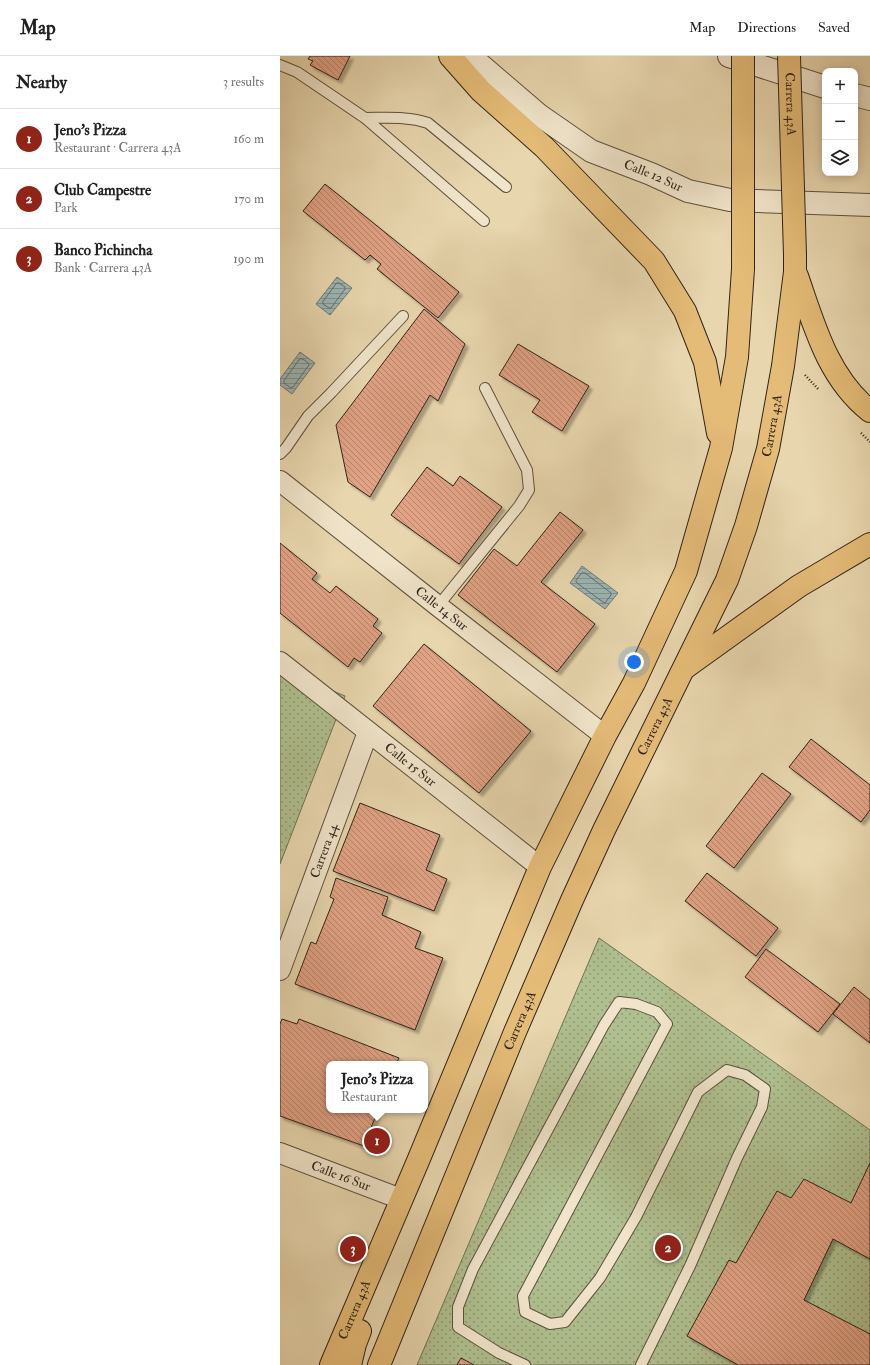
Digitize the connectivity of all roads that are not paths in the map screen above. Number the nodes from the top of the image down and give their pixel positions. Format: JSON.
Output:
{"nodes":[{"id":1,"x":450,"y":56,"type":"edge"},
{"id":2,"x":470,"y":56,"type":"edge"},
{"id":3,"x":729,"y":56,"type":"edge"},
{"id":4,"x":743,"y":56,"type":"edge"},
{"id":5,"x":789,"y":56,"type":"edge"},
{"id":6,"x":280,"y":65,"type":"edge"},
{"id":7,"x":822,"y":86,"type":"edge"},
{"id":8,"x":858,"y":95,"type":"edge"},
{"id":9,"x":870,"y":99,"type":"edge"},
{"id":10,"x":365,"y":118,"type":"junction"},
{"id":11,"x":506,"y":186,"type":"dead end"},
{"id":12,"x":870,"y":205,"type":"edge"},
{"id":13,"x":484,"y":221,"type":"dead end"},
{"id":14,"x":795,"y":264,"type":"junction"},
{"id":15,"x":403,"y":316,"type":"dead end"},
{"id":16,"x":485,"y":388,"type":"dead end"},
{"id":17,"x":870,"y":411,"type":"edge"},
{"id":18,"x":721,"y":448,"type":"junction"},
{"id":19,"x":280,"y":454,"type":"edge"},
{"id":20,"x":280,"y":481,"type":"edge"},
{"id":21,"x":870,"y":544,"type":"edge"},
{"id":22,"x":438,"y":606,"type":"junction"},
{"id":23,"x":280,"y":662,"type":"edge"},
{"id":24,"x":683,"y":669,"type":"junction"},
{"id":25,"x":368,"y":732,"type":"junction"},
{"id":26,"x":605,"y":736,"type":"junction"},
{"id":27,"x":540,"y":867,"type":"junction"},
{"id":28,"x":280,"y":970,"type":"edge"},
{"id":29,"x":280,"y":1153,"type":"edge"},
{"id":30,"x":418,"y":1161,"type":"junction"},
{"id":31,"x":401,"y":1199,"type":"junction"},
{"id":32,"x":331,"y":1365,"type":"edge"},
{"id":33,"x":350,"y":1365,"type":"edge"},
{"id":34,"x":379,"y":1365,"type":"edge"},
{"id":35,"x":525,"y":1365,"type":"edge"},
{"id":36,"x":640,"y":1365,"type":"edge"}],
"edges":[{"from":1,"to":18,"type":"main road"},
{"from":2,"to":12,"type":"street","name":"Calle 12 Sur"},
{"from":3,"to":7,"type":"street"},
{"from":4,"to":18,"type":"main road","name":"Carrera 43A","bridge":true},
{"from":5,"to":14,"type":"main road","name":"Carrera 43A","bridge":true},
{"from":6,"to":10,"type":"lane"},
{"from":8,"to":9,"type":"street"},
{"from":10,"to":11,"type":"lane"},
{"from":10,"to":13,"type":"lane"},
{"from":14,"to":17,"type":"main road"},
{"from":14,"to":24,"type":"main road","name":"Carrera 43A"},
{"from":15,"to":19,"type":"lane"},
{"from":16,"to":22,"type":"lane"},
{"from":18,"to":26,"type":"main road","name":"Carrera 43A"},
{"from":20,"to":22,"type":"street","name":"Calle 14 Sur"},
{"from":21,"to":24,"type":"main road"},
{"from":22,"to":26,"type":"street","name":"Calle 14 Sur"},
{"from":23,"to":25,"type":"street","name":"Calle 15 Sur"},
{"from":24,"to":34,"type":"main road","name":"Carrera 43A"},
{"from":25,"to":27,"type":"street","name":"Calle 15 Sur"},
{"from":25,"to":28,"type":"street","name":"Carrera 44"},
{"from":26,"to":27,"type":"main road","name":"Carrera 43A"},
{"from":27,"to":30,"type":"main road","name":"Carrera 43A"},
{"from":29,"to":31,"type":"street","name":"Calle 16 Sur"},
{"from":30,"to":31,"type":"main road","name":"Carrera 43A"},
{"from":30,"to":33,"type":"main road"},
{"from":31,"to":32,"type":"main road","name":"Carrera 43A"},
{"from":35,"to":36,"type":"lane"}]}
